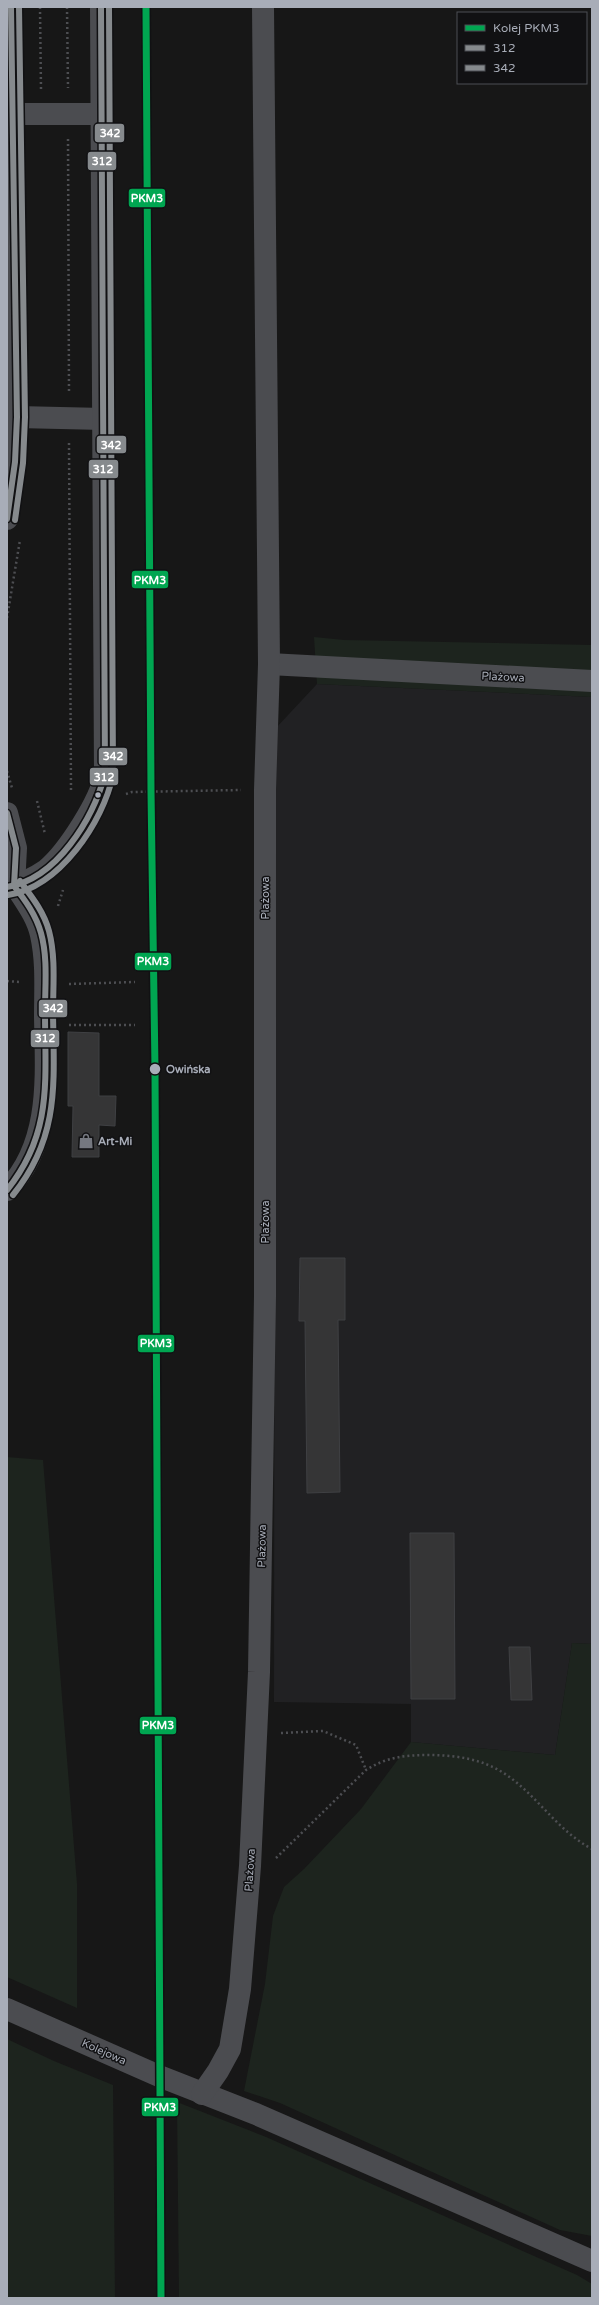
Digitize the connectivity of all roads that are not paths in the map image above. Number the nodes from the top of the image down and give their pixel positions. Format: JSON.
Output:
{"nodes":[{"id":1,"x":11,"y":7,"type":"edge"},
{"id":2,"x":101,"y":7,"type":"edge"},
{"id":3,"x":263,"y":7,"type":"edge"},
{"id":4,"x":13,"y":114,"type":"junction"},
{"id":5,"x":102,"y":114,"type":"junction"},
{"id":6,"x":17,"y":417,"type":"junction"},
{"id":7,"x":104,"y":419,"type":"junction"},
{"id":8,"x":7,"y":519,"type":"edge"},
{"id":9,"x":269,"y":664,"type":"junction"},
{"id":10,"x":592,"y":681,"type":"edge"},
{"id":11,"x":10,"y":802,"type":"edge"},
{"id":12,"x":9,"y":882,"type":"edge"},
{"id":13,"x":7,"y":1190,"type":"edge"},
{"id":14,"x":7,"y":2009,"type":"edge"},
{"id":15,"x":202,"y":2094,"type":"junction"},
{"id":16,"x":592,"y":2261,"type":"edge"}],
"edges":[{"from":1,"to":4,"type":"street"},
{"from":2,"to":5,"type":"street"},
{"from":3,"to":9,"type":"street"},
{"from":4,"to":5,"type":"street"},
{"from":4,"to":6,"type":"street"},
{"from":5,"to":7,"type":"street"},
{"from":6,"to":7,"type":"street"},
{"from":6,"to":8,"type":"street"},
{"from":7,"to":12,"type":"street"},
{"from":9,"to":10,"type":"street","name":"Plażowa"},
{"from":9,"to":15,"type":"street","name":"Plażowa"},
{"from":11,"to":12,"type":"street"},
{"from":12,"to":13,"type":"street"},
{"from":14,"to":15,"type":"street","name":"Kolejowa"},
{"from":15,"to":16,"type":"street","name":"Kolejowa"}]}
